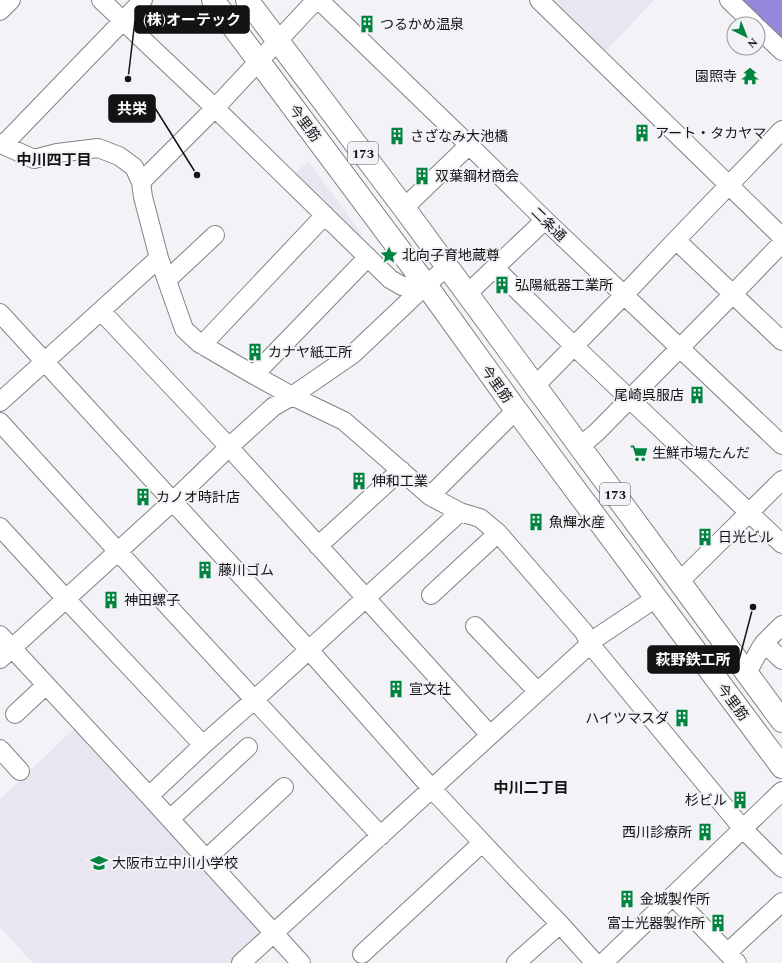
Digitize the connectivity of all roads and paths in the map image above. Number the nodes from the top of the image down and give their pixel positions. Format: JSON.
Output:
{"nodes":[{"id":1,"x":11,"y":0,"type":"edge"},
{"id":2,"x":101,"y":0,"type":"edge"},
{"id":3,"x":143,"y":0,"type":"edge"},
{"id":4,"x":213,"y":0,"type":"edge"},
{"id":5,"x":247,"y":0,"type":"edge"},
{"id":6,"x":316,"y":0,"type":"edge"},
{"id":7,"x":320,"y":0,"type":"edge"},
{"id":8,"x":539,"y":0,"type":"edge"},
{"id":9,"x":729,"y":0,"type":"edge"},
{"id":10,"x":0,"y":11,"type":"edge"},
{"id":11,"x":746,"y":16,"type":"edge"},
{"id":12,"x":122,"y":20,"type":"junction"},
{"id":13,"x":766,"y":36,"type":"edge"},
{"id":14,"x":278,"y":40,"type":"junction"},
{"id":15,"x":782,"y":51,"type":"edge"},
{"id":16,"x":259,"y":61,"type":"junction"},
{"id":17,"x":215,"y":108,"type":"junction"},
{"id":18,"x":779,"y":138,"type":"edge"},
{"id":19,"x":1,"y":144,"type":"edge"},
{"id":20,"x":469,"y":145,"type":"junction"},
{"id":21,"x":141,"y":182,"type":"junction"},
{"id":22,"x":729,"y":185,"type":"junction"},
{"id":23,"x":404,"y":208,"type":"junction"},
{"id":24,"x":325,"y":215,"type":"junction"},
{"id":25,"x":545,"y":220,"type":"junction"},
{"id":26,"x":215,"y":235,"type":"dead end"},
{"id":27,"x":782,"y":237,"type":"edge"},
{"id":28,"x":676,"y":240,"type":"junction"},
{"id":29,"x":782,"y":243,"type":"edge"},
{"id":30,"x":159,"y":258,"type":"junction"},
{"id":31,"x":368,"y":258,"type":"junction"},
{"id":32,"x":447,"y":267,"type":"junction"},
{"id":33,"x":495,"y":268,"type":"junction"},
{"id":34,"x":167,"y":280,"type":"junction"},
{"id":35,"x":426,"y":285,"type":"junction"},
{"id":36,"x":467,"y":294,"type":"junction"},
{"id":37,"x":733,"y":294,"type":"junction"},
{"id":38,"x":624,"y":295,"type":"junction"},
{"id":39,"x":101,"y":311,"type":"junction"},
{"id":40,"x":0,"y":313,"type":"edge"},
{"id":41,"x":782,"y":341,"type":"edge"},
{"id":42,"x":202,"y":345,"type":"junction"},
{"id":43,"x":574,"y":346,"type":"junction"},
{"id":44,"x":680,"y":348,"type":"junction"},
{"id":45,"x":44,"y":362,"type":"junction"},
{"id":46,"x":254,"y":375,"type":"junction"},
{"id":47,"x":535,"y":386,"type":"junction"},
{"id":48,"x":292,"y":396,"type":"junction"},
{"id":49,"x":630,"y":399,"type":"junction"},
{"id":50,"x":0,"y":402,"type":"edge"},
{"id":51,"x":516,"y":410,"type":"junction"},
{"id":52,"x":0,"y":422,"type":"edge"},
{"id":53,"x":782,"y":445,"type":"edge"},
{"id":54,"x":580,"y":446,"type":"junction"},
{"id":55,"x":229,"y":447,"type":"junction"},
{"id":56,"x":401,"y":470,"type":"junction"},
{"id":57,"x":782,"y":480,"type":"edge"},
{"id":58,"x":430,"y":496,"type":"junction"},
{"id":59,"x":172,"y":502,"type":"junction"},
{"id":60,"x":460,"y":512,"type":"junction"},
{"id":61,"x":749,"y":512,"type":"junction"},
{"id":62,"x":0,"y":527,"type":"edge"},
{"id":63,"x":498,"y":533,"type":"junction"},
{"id":64,"x":782,"y":544,"type":"edge"},
{"id":65,"x":318,"y":546,"type":"junction"},
{"id":66,"x":118,"y":552,"type":"junction"},
{"id":67,"x":680,"y":581,"type":"junction"},
{"id":68,"x":431,"y":595,"type":"dead end"},
{"id":69,"x":656,"y":598,"type":"junction"},
{"id":70,"x":66,"y":599,"type":"junction"},
{"id":71,"x":366,"y":599,"type":"junction"},
{"id":72,"x":782,"y":625,"type":"edge"},
{"id":73,"x":475,"y":626,"type":"dead end"},
{"id":74,"x":0,"y":634,"type":"edge"},
{"id":75,"x":764,"y":643,"type":"junction"},
{"id":76,"x":590,"y":644,"type":"junction"},
{"id":77,"x":309,"y":650,"type":"junction"},
{"id":78,"x":6,"y":654,"type":"edge"},
{"id":79,"x":782,"y":660,"type":"edge"},
{"id":80,"x":747,"y":673,"type":"junction"},
{"id":81,"x":46,"y":685,"type":"junction"},
{"id":82,"x":538,"y":692,"type":"junction"},
{"id":83,"x":254,"y":700,"type":"junction"},
{"id":84,"x":15,"y":714,"type":"dead end"},
{"id":85,"x":782,"y":721,"type":"edge"},
{"id":86,"x":490,"y":735,"type":"junction"},
{"id":87,"x":203,"y":745,"type":"junction"},
{"id":88,"x":248,"y":747,"type":"dead end"},
{"id":89,"x":0,"y":749,"type":"edge"},
{"id":90,"x":782,"y":767,"type":"edge"},
{"id":91,"x":20,"y":771,"type":"dead end"},
{"id":92,"x":284,"y":787,"type":"dead end"},
{"id":93,"x":432,"y":789,"type":"junction"},
{"id":94,"x":782,"y":791,"type":"edge"},
{"id":95,"x":149,"y":796,"type":"junction"},
{"id":96,"x":170,"y":818,"type":"junction"},
{"id":97,"x":743,"y":829,"type":"junction"},
{"id":98,"x":381,"y":836,"type":"junction"},
{"id":99,"x":482,"y":843,"type":"junction"},
{"id":100,"x":206,"y":859,"type":"junction"},
{"id":101,"x":782,"y":868,"type":"edge"},
{"id":102,"x":673,"y":896,"type":"junction"},
{"id":103,"x":782,"y":902,"type":"edge"},
{"id":104,"x":560,"y":924,"type":"junction"},
{"id":105,"x":273,"y":933,"type":"junction"},
{"id":106,"x":362,"y":954,"type":"dead end"},
{"id":107,"x":732,"y":958,"type":"edge"},
{"id":108,"x":241,"y":963,"type":"edge"},
{"id":109,"x":301,"y":963,"type":"edge"},
{"id":110,"x":516,"y":963,"type":"edge"},
{"id":111,"x":594,"y":963,"type":"edge"},
{"id":112,"x":604,"y":963,"type":"edge"}],
"edges":[{"from":1,"to":10,"type":"street"},
{"from":2,"to":12,"type":"street"},
{"from":3,"to":12,"type":"street"},
{"from":4,"to":16,"type":"main road","name":"今里筋","number":"173"},
{"from":5,"to":14,"type":"main road","name":"今里筋","number":"173"},
{"from":6,"to":14,"type":"street"},
{"from":7,"to":20,"type":"street","name":"二条通"},
{"from":8,"to":22,"type":"street"},
{"from":9,"to":11,"type":"street"},
{"from":12,"to":17,"type":"street"},
{"from":12,"to":19,"type":"street"},
{"from":13,"to":15,"type":"street"},
{"from":14,"to":16,"type":"street"},
{"from":14,"to":23,"type":"main road","name":"今里筋","number":"173"},
{"from":16,"to":17,"type":"street"},
{"from":16,"to":35,"type":"main road","name":"今里筋","number":"173"},
{"from":17,"to":21,"type":"street"},
{"from":17,"to":24,"type":"street"},
{"from":18,"to":22,"type":"street"},
{"from":19,"to":21,"type":"street"},
{"from":20,"to":23,"type":"street"},
{"from":20,"to":25,"type":"street","name":"二条通"},
{"from":21,"to":30,"type":"street"},
{"from":22,"to":27,"type":"street"},
{"from":22,"to":28,"type":"street"},
{"from":23,"to":32,"type":"main road","name":"今里筋","number":"173"},
{"from":24,"to":31,"type":"street"},
{"from":24,"to":42,"type":"street"},
{"from":25,"to":33,"type":"street"},
{"from":25,"to":38,"type":"street","name":"二条通"},
{"from":26,"to":34,"type":"street"},
{"from":28,"to":37,"type":"street"},
{"from":28,"to":38,"type":"street"},
{"from":29,"to":37,"type":"street"},
{"from":30,"to":34,"type":"street"},
{"from":30,"to":39,"type":"street"},
{"from":31,"to":35,"type":"street"},
{"from":31,"to":46,"type":"street"},
{"from":32,"to":35,"type":"street"},
{"from":32,"to":36,"type":"main road","name":"今里筋","number":"173"},
{"from":33,"to":36,"type":"street"},
{"from":33,"to":43,"type":"street"},
{"from":34,"to":42,"type":"street"},
{"from":35,"to":48,"type":"street"},
{"from":35,"to":51,"type":"main road","name":"今里筋","number":"173"},
{"from":36,"to":47,"type":"main road","name":"今里筋","number":"173"},
{"from":37,"to":41,"type":"street"},
{"from":37,"to":44,"type":"street"},
{"from":38,"to":43,"type":"street"},
{"from":38,"to":44,"type":"street","name":"二条通"},
{"from":39,"to":45,"type":"street"},
{"from":39,"to":55,"type":"street"},
{"from":40,"to":45,"type":"street"},
{"from":42,"to":46,"type":"street"},
{"from":43,"to":47,"type":"street"},
{"from":43,"to":49,"type":"street"},
{"from":44,"to":49,"type":"street"},
{"from":44,"to":53,"type":"street","name":"二条通"},
{"from":45,"to":50,"type":"street"},
{"from":45,"to":59,"type":"street"},
{"from":46,"to":48,"type":"street"},
{"from":47,"to":54,"type":"main road","name":"今里筋","number":"173"},
{"from":48,"to":55,"type":"street"},
{"from":48,"to":56,"type":"street"},
{"from":49,"to":54,"type":"street"},
{"from":49,"to":61,"type":"street"},
{"from":51,"to":58,"type":"street"},
{"from":51,"to":69,"type":"main road","name":"今里筋","number":"173"},
{"from":52,"to":66,"type":"street"},
{"from":54,"to":67,"type":"main road","name":"今里筋","number":"173"},
{"from":55,"to":59,"type":"street"},
{"from":55,"to":65,"type":"street"},
{"from":56,"to":58,"type":"street"},
{"from":56,"to":65,"type":"street"},
{"from":57,"to":61,"type":"street"},
{"from":58,"to":60,"type":"street"},
{"from":59,"to":66,"type":"street"},
{"from":59,"to":77,"type":"street"},
{"from":60,"to":63,"type":"street"},
{"from":60,"to":71,"type":"street"},
{"from":61,"to":64,"type":"street"},
{"from":61,"to":67,"type":"street"},
{"from":62,"to":70,"type":"street"},
{"from":63,"to":68,"type":"street"},
{"from":63,"to":76,"type":"street"},
{"from":65,"to":71,"type":"street"},
{"from":66,"to":70,"type":"street"},
{"from":66,"to":83,"type":"street"},
{"from":67,"to":80,"type":"main road","name":"今里筋","number":"173"},
{"from":69,"to":76,"type":"street"},
{"from":69,"to":90,"type":"main road","name":"今里筋","number":"173"},
{"from":70,"to":78,"type":"street"},
{"from":70,"to":87,"type":"street"},
{"from":71,"to":77,"type":"street"},
{"from":71,"to":86,"type":"street"},
{"from":72,"to":75,"type":"street"},
{"from":73,"to":82,"type":"street"},
{"from":74,"to":78,"type":"street"},
{"from":75,"to":79,"type":"street"},
{"from":75,"to":80,"type":"street"},
{"from":76,"to":82,"type":"street"},
{"from":76,"to":97,"type":"street"},
{"from":77,"to":83,"type":"street"},
{"from":77,"to":93,"type":"street"},
{"from":78,"to":81,"type":"street"},
{"from":80,"to":85,"type":"main road","name":"今里筋","number":"173"},
{"from":81,"to":84,"type":"street"},
{"from":81,"to":95,"type":"street"},
{"from":82,"to":86,"type":"street"},
{"from":83,"to":87,"type":"street"},
{"from":83,"to":98,"type":"street"},
{"from":86,"to":93,"type":"street"},
{"from":87,"to":95,"type":"street"},
{"from":88,"to":96,"type":"street"},
{"from":89,"to":91,"type":"street"},
{"from":92,"to":100,"type":"street"},
{"from":93,"to":98,"type":"street"},
{"from":93,"to":99,"type":"street"},
{"from":94,"to":97,"type":"street"},
{"from":95,"to":96,"type":"street"},
{"from":96,"to":100,"type":"street"},
{"from":97,"to":101,"type":"street"},
{"from":97,"to":102,"type":"street"},
{"from":98,"to":105,"type":"street"},
{"from":99,"to":104,"type":"street"},
{"from":99,"to":106,"type":"street"},
{"from":100,"to":105,"type":"street"},
{"from":102,"to":107,"type":"street"},
{"from":102,"to":112,"type":"street"},
{"from":103,"to":107,"type":"street"},
{"from":104,"to":110,"type":"street"},
{"from":104,"to":111,"type":"street"},
{"from":105,"to":108,"type":"street"},
{"from":105,"to":109,"type":"street"}]}
